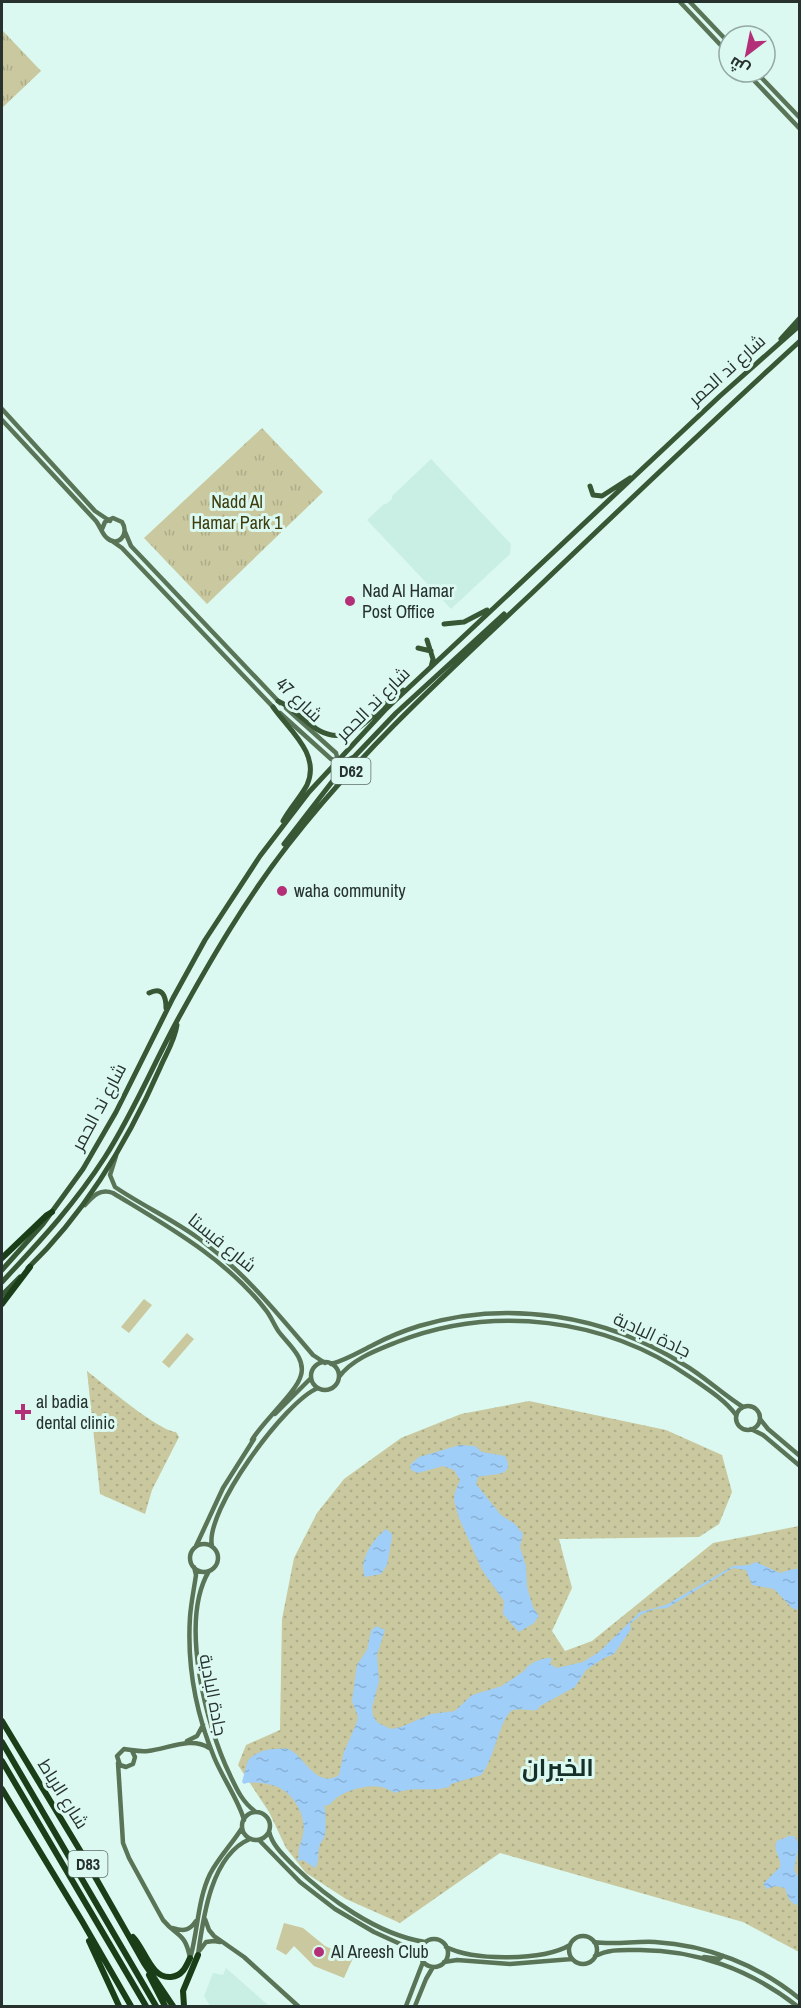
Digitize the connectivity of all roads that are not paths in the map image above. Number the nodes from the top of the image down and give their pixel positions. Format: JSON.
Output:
{"nodes":[{"id":1,"x":680,"y":2,"type":"edge"},
{"id":2,"x":690,"y":2,"type":"edge"},
{"id":3,"x":717,"y":30,"type":"edge"},
{"id":4,"x":717,"y":41,"type":"edge"},
{"id":5,"x":757,"y":84,"type":"edge"},
{"id":6,"x":767,"y":84,"type":"edge"},
{"id":7,"x":800,"y":118,"type":"edge"},
{"id":8,"x":800,"y":129,"type":"edge"},
{"id":9,"x":800,"y":318,"type":"edge"},
{"id":10,"x":800,"y":325,"type":"edge"},
{"id":11,"x":800,"y":341,"type":"edge"},
{"id":12,"x":779,"y":343,"type":"junction"},
{"id":13,"x":2,"y":409,"type":"edge"},
{"id":14,"x":2,"y":420,"type":"edge"},
{"id":15,"x":636,"y":475,"type":"junction"},
{"id":16,"x":590,"y":486,"type":"dead end"},
{"id":17,"x":110,"y":520,"type":"junction"},
{"id":18,"x":102,"y":529,"type":"junction"},
{"id":19,"x":125,"y":532,"type":"junction"},
{"id":20,"x":112,"y":541,"type":"junction"},
{"id":21,"x":496,"y":605,"type":"junction"},
{"id":22,"x":518,"y":606,"type":"junction"},
{"id":23,"x":444,"y":624,"type":"dead end"},
{"id":24,"x":427,"y":640,"type":"dead end"},
{"id":25,"x":418,"y":648,"type":"dead end"},
{"id":26,"x":431,"y":652,"type":"junction"},
{"id":27,"x":430,"y":669,"type":"junction"},
{"id":28,"x":408,"y":689,"type":"junction"},
{"id":29,"x":278,"y":701,"type":"junction"},
{"id":30,"x":273,"y":707,"type":"junction"},
{"id":31,"x":338,"y":761,"type":"junction"},
{"id":32,"x":278,"y":831,"type":"junction"},
{"id":33,"x":262,"y":880,"type":"junction"},
{"id":34,"x":149,"y":993,"type":"dead end"},
{"id":35,"x":165,"y":1013,"type":"junction"},
{"id":36,"x":177,"y":1020,"type":"junction"},
{"id":37,"x":118,"y":1151,"type":"junction"},
{"id":38,"x":148,"y":1206,"type":"junction"},
{"id":39,"x":141,"y":1210,"type":"junction"},
{"id":40,"x":52,"y":1212,"type":"junction"},
{"id":41,"x":73,"y":1218,"type":"junction"},
{"id":42,"x":2,"y":1258,"type":"edge"},
{"id":43,"x":30,"y":1266,"type":"junction"},
{"id":44,"x":2,"y":1270,"type":"edge"},
{"id":45,"x":2,"y":1282,"type":"edge"},
{"id":46,"x":2,"y":1295,"type":"edge"},
{"id":47,"x":2,"y":1304,"type":"edge"},
{"id":48,"x":328,"y":1364,"type":"junction"},
{"id":49,"x":339,"y":1377,"type":"junction"},
{"id":50,"x":311,"y":1378,"type":"junction"},
{"id":51,"x":318,"y":1388,"type":"junction"},
{"id":52,"x":743,"y":1407,"type":"junction"},
{"id":53,"x":736,"y":1415,"type":"junction"},
{"id":54,"x":759,"y":1419,"type":"junction"},
{"id":55,"x":751,"y":1429,"type":"junction"},
{"id":56,"x":252,"y":1440,"type":"junction"},
{"id":57,"x":800,"y":1456,"type":"edge"},
{"id":58,"x":800,"y":1466,"type":"edge"},
{"id":59,"x":196,"y":1546,"type":"junction"},
{"id":60,"x":212,"y":1546,"type":"junction"},
{"id":61,"x":194,"y":1568,"type":"junction"},
{"id":62,"x":209,"y":1571,"type":"junction"},
{"id":63,"x":2,"y":1721,"type":"edge"},
{"id":64,"x":203,"y":1725,"type":"junction"},
{"id":65,"x":2,"y":1742,"type":"edge"},
{"id":66,"x":179,"y":1745,"type":"junction"},
{"id":67,"x":210,"y":1749,"type":"junction"},
{"id":68,"x":132,"y":1751,"type":"junction"},
{"id":69,"x":149,"y":1751,"type":"junction"},
{"id":70,"x":135,"y":1760,"type":"junction"},
{"id":71,"x":2,"y":1761,"type":"edge"},
{"id":72,"x":118,"y":1763,"type":"junction"},
{"id":73,"x":126,"y":1767,"type":"junction"},
{"id":74,"x":118,"y":1781,"type":"junction"},
{"id":75,"x":2,"y":1789,"type":"edge"},
{"id":76,"x":2,"y":1795,"type":"edge"},
{"id":77,"x":256,"y":1812,"type":"junction"},
{"id":78,"x":19,"y":1819,"type":"junction"},
{"id":79,"x":244,"y":1820,"type":"junction"},
{"id":80,"x":242,"y":1828,"type":"junction"},
{"id":81,"x":269,"y":1831,"type":"junction"},
{"id":82,"x":250,"y":1839,"type":"junction"},
{"id":83,"x":259,"y":1840,"type":"junction"},
{"id":84,"x":202,"y":1916,"type":"junction"},
{"id":85,"x":82,"y":1921,"type":"junction"},
{"id":86,"x":168,"y":1925,"type":"junction"},
{"id":87,"x":129,"y":1934,"type":"junction"},
{"id":88,"x":425,"y":1942,"type":"junction"},
{"id":89,"x":594,"y":1942,"type":"junction"},
{"id":90,"x":226,"y":1944,"type":"junction"},
{"id":91,"x":570,"y":1945,"type":"junction"},
{"id":92,"x":446,"y":1947,"type":"junction"},
{"id":93,"x":420,"y":1953,"type":"junction"},
{"id":94,"x":198,"y":1955,"type":"junction"},
{"id":95,"x":596,"y":1956,"type":"junction"},
{"id":96,"x":723,"y":1956,"type":"junction"},
{"id":97,"x":190,"y":1958,"type":"junction"},
{"id":98,"x":702,"y":1958,"type":"junction"},
{"id":99,"x":572,"y":1959,"type":"junction"},
{"id":100,"x":423,"y":1962,"type":"junction"},
{"id":101,"x":444,"y":1962,"type":"junction"},
{"id":102,"x":144,"y":1963,"type":"junction"},
{"id":103,"x":434,"y":1967,"type":"junction"},
{"id":104,"x":800,"y":1999,"type":"edge"},
{"id":105,"x":119,"y":2007,"type":"edge"},
{"id":106,"x":131,"y":2007,"type":"edge"},
{"id":107,"x":146,"y":2007,"type":"edge"},
{"id":108,"x":156,"y":2007,"type":"edge"},
{"id":109,"x":165,"y":2007,"type":"edge"},
{"id":110,"x":173,"y":2007,"type":"edge"},
{"id":111,"x":184,"y":2007,"type":"edge"},
{"id":112,"x":297,"y":2007,"type":"edge"},
{"id":113,"x":406,"y":2007,"type":"edge"},
{"id":114,"x":415,"y":2007,"type":"edge"},
{"id":115,"x":797,"y":2007,"type":"edge"}],
"edges":[{"from":1,"to":4,"type":"street"},
{"from":2,"to":3,"type":"street"},
{"from":5,"to":8,"type":"street"},
{"from":6,"to":7,"type":"street"},
{"from":9,"to":12,"type":"main road"},
{"from":10,"to":12,"type":"main road","name":"شارع ند الحمر","number":"D62"},
{"from":11,"to":22,"type":"main road","name":"شارع ند الحمر","number":"D62"},
{"from":12,"to":15,"type":"main road","name":"شارع ند الحمر","number":"D62"},
{"from":13,"to":17,"type":"street"},
{"from":14,"to":18,"type":"street"},
{"from":15,"to":16,"type":"main road"},
{"from":15,"to":21,"type":"main road","name":"شارع ند الحمر","number":"D62"},
{"from":17,"to":18,"type":"street"},
{"from":17,"to":19,"type":"street"},
{"from":18,"to":20,"type":"street"},
{"from":19,"to":20,"type":"street"},
{"from":19,"to":29,"type":"street","name":"شارع 47"},
{"from":20,"to":30,"type":"street","name":"شارع 47"},
{"from":21,"to":23,"type":"main road"},
{"from":21,"to":27,"type":"main road","name":"شارع ند الحمر","number":"D62"},
{"from":22,"to":31,"type":"main road"},
{"from":22,"to":33,"type":"main road","name":"شارع ند الحمر","number":"D62"},
{"from":24,"to":26,"type":"main road"},
{"from":25,"to":26,"type":"main road"},
{"from":26,"to":27,"type":"main road"},
{"from":27,"to":28,"type":"main road","name":"شارع ند الحمر","number":"D62"},
{"from":28,"to":29,"type":"main road"},
{"from":28,"to":31,"type":"main road","name":"شارع ند الحمر","number":"D62"},
{"from":29,"to":31,"type":"street","name":"شارع 47"},
{"from":30,"to":31,"type":"street","name":"شارع 47"},
{"from":30,"to":32,"type":"main road"},
{"from":31,"to":32,"type":"main road","name":"شارع ند الحمر","number":"D62"},
{"from":31,"to":33,"type":"main road"},
{"from":32,"to":35,"type":"main road","name":"شارع ند الحمر","number":"D62"},
{"from":33,"to":36,"type":"main road","name":"شارع ند الحمر","number":"D62"},
{"from":34,"to":35,"type":"main road"},
{"from":35,"to":40,"type":"main road","name":"شارع ند الحمر","number":"D62"},
{"from":36,"to":37,"type":"main road"},
{"from":36,"to":45,"type":"main road","name":"شارع ند الحمر","number":"D62"},
{"from":37,"to":38,"type":"street","name":"شارع فيستا"},
{"from":37,"to":41,"type":"main road"},
{"from":38,"to":39,"type":"street"},
{"from":38,"to":48,"type":"street","name":"شارع فيستا"},
{"from":39,"to":41,"type":"street","name":"شارع فيستا"},
{"from":39,"to":56,"type":"street","name":"شارع فيستا"},
{"from":40,"to":42,"type":"highway"},
{"from":40,"to":44,"type":"main road","name":"شارع ند الحمر","number":"D62"},
{"from":41,"to":43,"type":"main road"},
{"from":43,"to":46,"type":"main road"},
{"from":43,"to":47,"type":"highway"},
{"from":48,"to":49,"type":"street"},
{"from":48,"to":50,"type":"street"},
{"from":48,"to":52,"type":"street","name":"جادة البادية"},
{"from":49,"to":51,"type":"street"},
{"from":49,"to":53,"type":"street","name":"جادة البادية"},
{"from":50,"to":51,"type":"street"},
{"from":50,"to":56,"type":"street"},
{"from":51,"to":60,"type":"street"},
{"from":52,"to":53,"type":"street"},
{"from":52,"to":54,"type":"street"},
{"from":53,"to":55,"type":"street"},
{"from":54,"to":55,"type":"street"},
{"from":54,"to":57,"type":"street"},
{"from":55,"to":58,"type":"street"},
{"from":56,"to":59,"type":"street"},
{"from":59,"to":60,"type":"street"},
{"from":59,"to":61,"type":"street"},
{"from":60,"to":62,"type":"street"},
{"from":61,"to":62,"type":"street"},
{"from":61,"to":64,"type":"street","name":"جادة البادية"},
{"from":62,"to":77,"type":"street","name":"جادة البادية"},
{"from":63,"to":87,"type":"highway","name":"شارع الرباط","number":"D83"},
{"from":64,"to":66,"type":"street"},
{"from":64,"to":67,"type":"street","name":"جادة البادية"},
{"from":65,"to":108,"type":"highway","name":"شارع الرباط","number":"D83"},
{"from":66,"to":67,"type":"street"},
{"from":66,"to":69,"type":"street"},
{"from":67,"to":79,"type":"street","name":"جادة البادية"},
{"from":68,"to":69,"type":"street"},
{"from":68,"to":70,"type":"street"},
{"from":68,"to":72,"type":"street"},
{"from":69,"to":70,"type":"street"},
{"from":70,"to":73,"type":"street"},
{"from":71,"to":107,"type":"highway","name":"شارع الرباط","number":"D83"},
{"from":72,"to":73,"type":"street"},
{"from":72,"to":74,"type":"street"},
{"from":73,"to":74,"type":"street"},
{"from":74,"to":86,"type":"street"},
{"from":75,"to":78,"type":"highway","number":"D83"},
{"from":76,"to":78,"type":"highway"},
{"from":77,"to":79,"type":"street"},
{"from":77,"to":81,"type":"street"},
{"from":78,"to":85,"type":"highway","number":"D83"},
{"from":79,"to":80,"type":"street"},
{"from":80,"to":82,"type":"street"},
{"from":80,"to":84,"type":"street"},
{"from":81,"to":83,"type":"street"},
{"from":81,"to":88,"type":"street"},
{"from":82,"to":83,"type":"street"},
{"from":82,"to":84,"type":"street"},
{"from":83,"to":93,"type":"street"},
{"from":84,"to":86,"type":"street"},
{"from":84,"to":90,"type":"street"},
{"from":84,"to":94,"type":"street"},
{"from":84,"to":97,"type":"street"},
{"from":85,"to":105,"type":"highway"},
{"from":85,"to":106,"type":"highway","number":"D83"},
{"from":86,"to":97,"type":"street"},
{"from":87,"to":97,"type":"highway"},
{"from":87,"to":102,"type":"highway","name":"شارع الرباط","number":"D83"},
{"from":88,"to":92,"type":"street"},
{"from":88,"to":93,"type":"street"},
{"from":89,"to":91,"type":"street"},
{"from":89,"to":95,"type":"street"},
{"from":89,"to":96,"type":"street"},
{"from":90,"to":94,"type":"street"},
{"from":90,"to":112,"type":"street"},
{"from":91,"to":92,"type":"street"},
{"from":91,"to":99,"type":"street"},
{"from":92,"to":101,"type":"street"},
{"from":93,"to":100,"type":"street"},
{"from":94,"to":111,"type":"highway"},
{"from":95,"to":98,"type":"street"},
{"from":95,"to":99,"type":"street"},
{"from":96,"to":98,"type":"street"},
{"from":96,"to":104,"type":"street"},
{"from":98,"to":115,"type":"street"},
{"from":99,"to":101,"type":"street"},
{"from":100,"to":103,"type":"street"},
{"from":100,"to":113,"type":"street"},
{"from":101,"to":103,"type":"street"},
{"from":102,"to":109,"type":"highway"},
{"from":102,"to":110,"type":"highway","name":"شارع الرباط","number":"D83"},
{"from":103,"to":114,"type":"street"}]}
